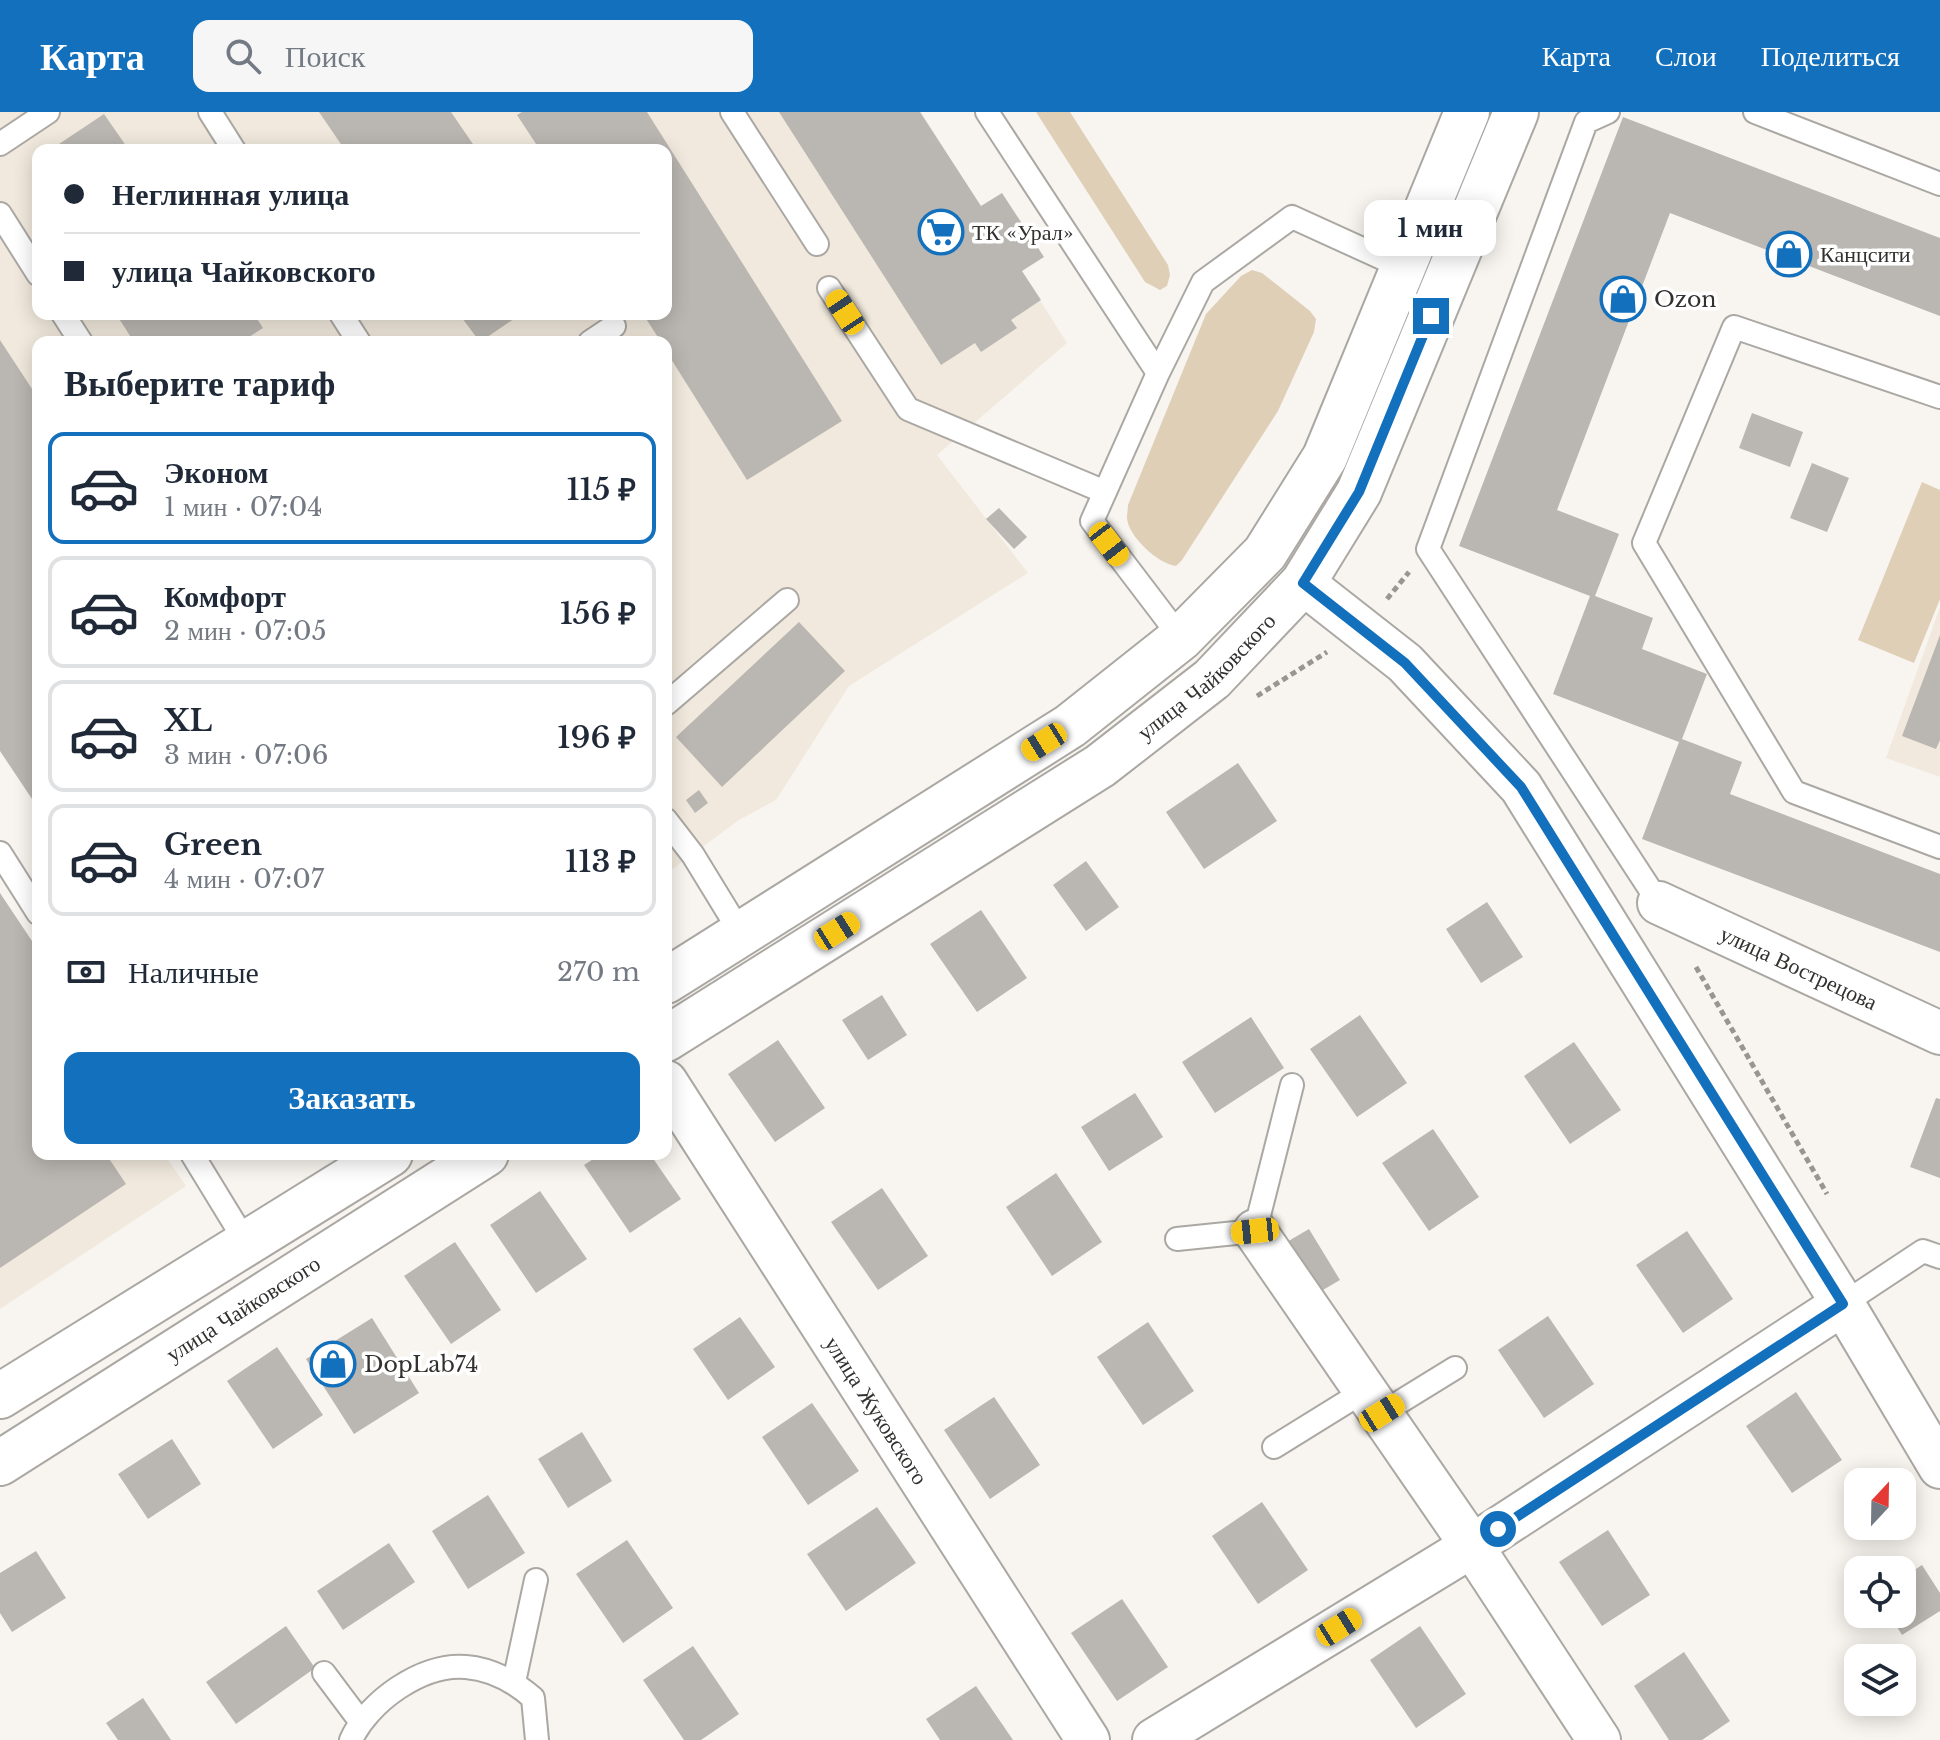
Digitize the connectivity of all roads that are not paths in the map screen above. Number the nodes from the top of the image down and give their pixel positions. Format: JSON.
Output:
{"nodes":[{"id":1,"x":48,"y":112,"type":"edge"},
{"id":2,"x":210,"y":112,"type":"edge"},
{"id":3,"x":732,"y":112,"type":"edge"},
{"id":4,"x":987,"y":112,"type":"edge"},
{"id":5,"x":1467,"y":112,"type":"edge"},
{"id":6,"x":1516,"y":112,"type":"edge"},
{"id":7,"x":1608,"y":112,"type":"edge"},
{"id":8,"x":1755,"y":112,"type":"edge"},
{"id":9,"x":0,"y":144,"type":"edge"},
{"id":10,"x":230,"y":144,"type":"edge"},
{"id":11,"x":1940,"y":184,"type":"edge"},
{"id":12,"x":0,"y":214,"type":"edge"},
{"id":13,"x":817,"y":244,"type":"dead end"},
{"id":14,"x":32,"y":265,"type":"edge"},
{"id":15,"x":1404,"y":268,"type":"junction"},
{"id":16,"x":829,"y":288,"type":"dead end"},
{"id":17,"x":614,"y":326,"type":"dead end"},
{"id":18,"x":599,"y":336,"type":"edge"},
{"id":19,"x":1158,"y":373,"type":"junction"},
{"id":20,"x":1940,"y":397,"type":"edge"},
{"id":21,"x":1105,"y":492,"type":"junction"},
{"id":22,"x":1265,"y":553,"type":"junction"},
{"id":23,"x":1303,"y":583,"type":"junction"},
{"id":24,"x":787,"y":600,"type":"dead end"},
{"id":25,"x":1181,"y":638,"type":"junction"},
{"id":26,"x":672,"y":699,"type":"edge"},
{"id":27,"x":672,"y":828,"type":"edge"},
{"id":28,"x":1940,"y":847,"type":"edge"},
{"id":29,"x":0,"y":853,"type":"edge"},
{"id":30,"x":1659,"y":903,"type":"joint"},
{"id":31,"x":32,"y":904,"type":"edge"},
{"id":32,"x":742,"y":935,"type":"junction"},
{"id":33,"x":672,"y":977,"type":"edge"},
{"id":34,"x":1940,"y":1033,"type":"edge"},
{"id":35,"x":672,"y":1035,"type":"edge"},
{"id":36,"x":1292,"y":1085,"type":"dead end"},
{"id":37,"x":672,"y":1091,"type":"edge"},
{"id":38,"x":196,"y":1160,"type":"edge"},
{"id":39,"x":380,"y":1160,"type":"edge"},
{"id":40,"x":477,"y":1160,"type":"edge"},
{"id":41,"x":1255,"y":1231,"type":"junction"},
{"id":42,"x":1177,"y":1239,"type":"dead end"},
{"id":43,"x":247,"y":1244,"type":"junction"},
{"id":44,"x":1940,"y":1257,"type":"edge"},
{"id":45,"x":1843,"y":1304,"type":"junction"},
{"id":46,"x":1455,"y":1368,"type":"dead end"},
{"id":47,"x":0,"y":1396,"type":"edge"},
{"id":48,"x":1374,"y":1401,"type":"junction"},
{"id":49,"x":1274,"y":1447,"type":"dead end"},
{"id":50,"x":0,"y":1463,"type":"edge"},
{"id":51,"x":1940,"y":1467,"type":"edge"},
{"id":52,"x":1472,"y":1546,"type":"junction"},
{"id":53,"x":536,"y":1580,"type":"dead end"},
{"id":54,"x":324,"y":1673,"type":"dead end"},
{"id":55,"x":514,"y":1682,"type":"junction"},
{"id":56,"x":356,"y":1730,"type":"edge"},
{"id":57,"x":537,"y":1740,"type":"edge"},
{"id":58,"x":1088,"y":1740,"type":"edge"},
{"id":59,"x":1154,"y":1740,"type":"edge"},
{"id":60,"x":1599,"y":1740,"type":"edge"}],
"edges":[{"from":1,"to":9,"type":"lane"},
{"from":2,"to":10,"type":"lane"},
{"from":3,"to":13,"type":"lane"},
{"from":4,"to":19,"type":"lane"},
{"from":5,"to":15,"type":"main road","name":"улица Чайковского"},
{"from":6,"to":23,"type":"main road","name":"улица Чайковского"},
{"from":7,"to":30,"type":"lane"},
{"from":8,"to":11,"type":"lane"},
{"from":12,"to":14,"type":"lane"},
{"from":15,"to":19,"type":"lane"},
{"from":15,"to":22,"type":"main road","name":"улица Чайковского"},
{"from":16,"to":21,"type":"lane"},
{"from":17,"to":18,"type":"lane"},
{"from":19,"to":21,"type":"lane"},
{"from":20,"to":28,"type":"lane"},
{"from":21,"to":25,"type":"lane"},
{"from":22,"to":23,"type":"main road"},
{"from":22,"to":25,"type":"main road","name":"улица Чайковского"},
{"from":23,"to":35,"type":"main road","name":"улица Чайковского"},
{"from":23,"to":45,"type":"street"},
{"from":24,"to":26,"type":"lane"},
{"from":25,"to":32,"type":"main road","name":"улица Чайковского"},
{"from":27,"to":32,"type":"lane"},
{"from":29,"to":31,"type":"lane"},
{"from":30,"to":34,"type":"street","name":"улица Вострецова"},
{"from":32,"to":33,"type":"main road","name":"улица Чайковского"},
{"from":36,"to":41,"type":"lane"},
{"from":37,"to":58,"type":"street","name":"улица Жуковского"},
{"from":38,"to":43,"type":"lane"},
{"from":39,"to":43,"type":"main road"},
{"from":40,"to":50,"type":"main road","name":"улица Чайковского"},
{"from":41,"to":42,"type":"lane"},
{"from":41,"to":48,"type":"street"},
{"from":43,"to":47,"type":"main road"},
{"from":44,"to":45,"type":"lane"},
{"from":45,"to":51,"type":"street"},
{"from":45,"to":52,"type":"street"},
{"from":46,"to":48,"type":"lane"},
{"from":48,"to":49,"type":"lane"},
{"from":48,"to":52,"type":"street"},
{"from":52,"to":59,"type":"street"},
{"from":52,"to":60,"type":"street"},
{"from":53,"to":55,"type":"lane"},
{"from":54,"to":56,"type":"lane"},
{"from":55,"to":56,"type":"lane"},
{"from":55,"to":57,"type":"lane"}]}
